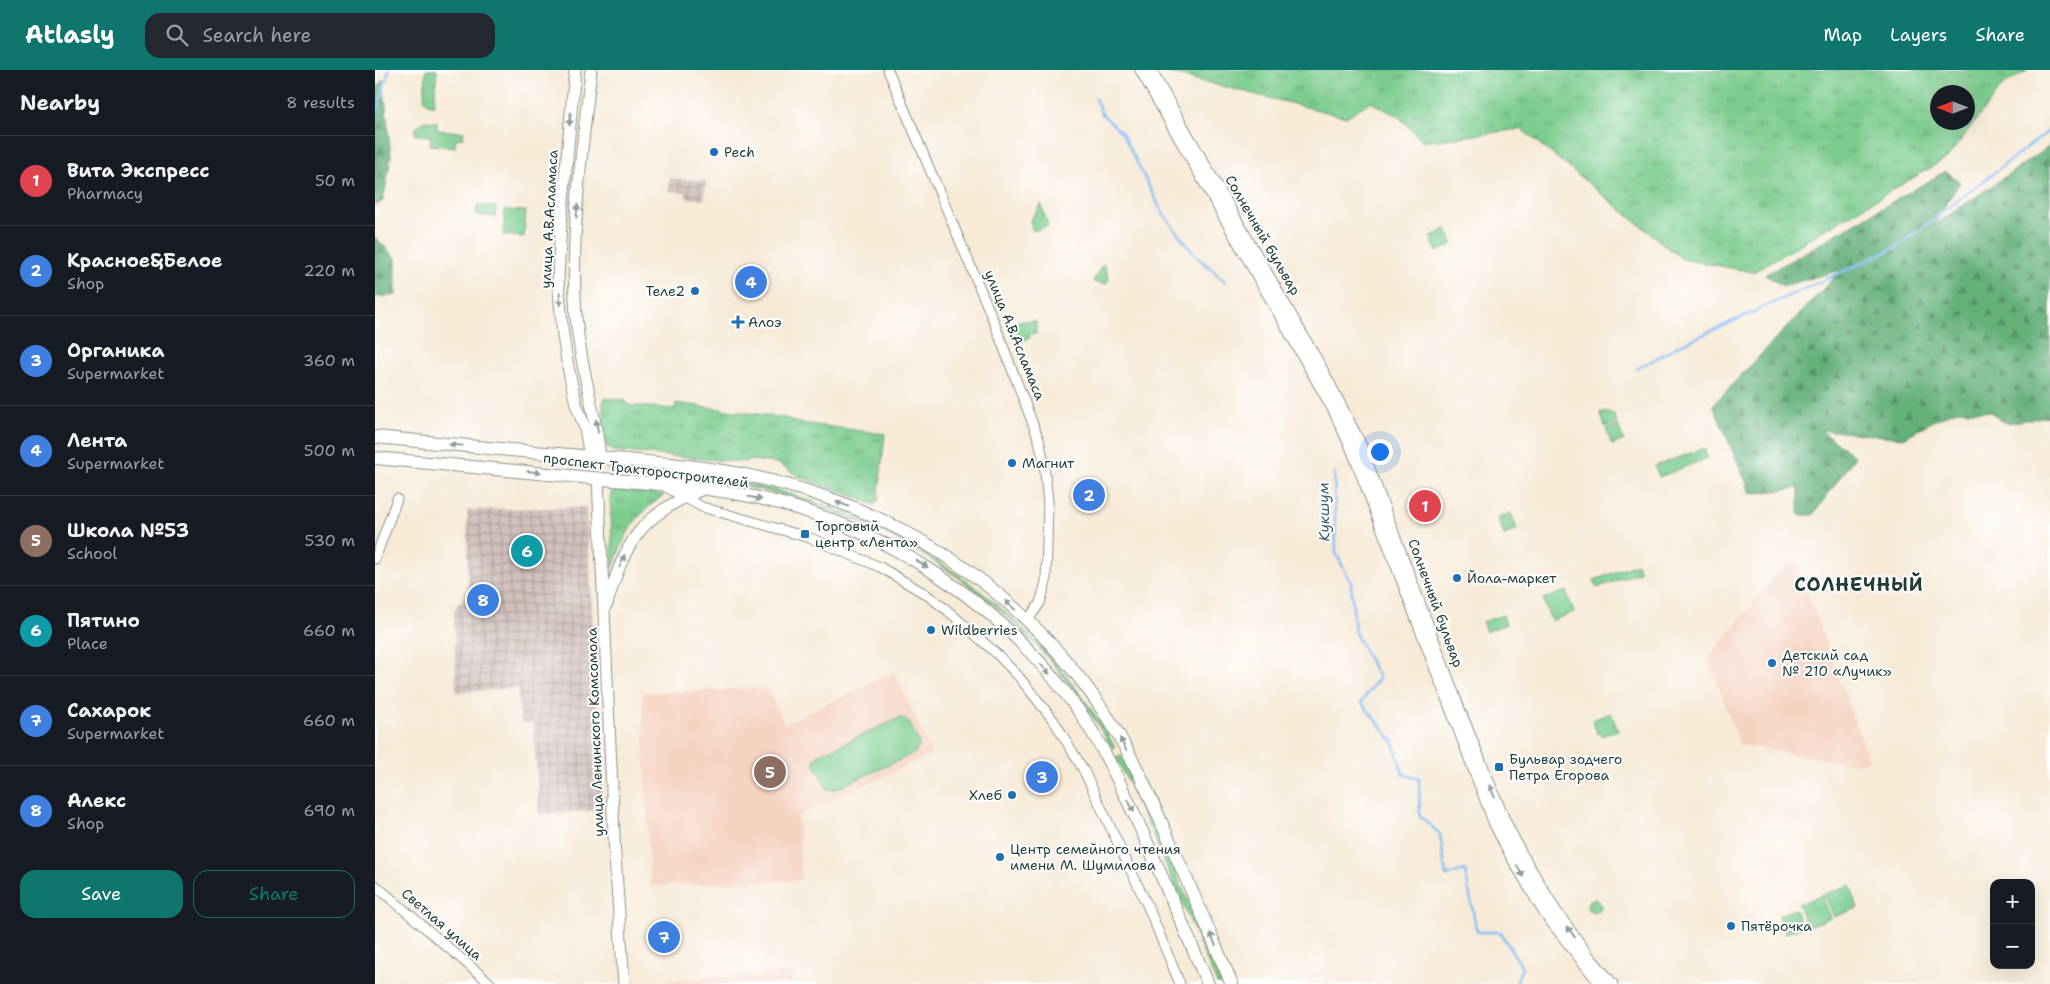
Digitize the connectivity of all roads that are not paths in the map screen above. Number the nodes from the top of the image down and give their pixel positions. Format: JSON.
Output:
{"nodes":[{"id":1,"x":575,"y":70,"type":"edge"},
{"id":2,"x":591,"y":70,"type":"edge"},
{"id":3,"x":888,"y":70,"type":"edge"},
{"id":4,"x":1141,"y":70,"type":"edge"},
{"id":5,"x":1150,"y":70,"type":"edge"},
{"id":6,"x":1215,"y":189,"type":"junction"},
{"id":7,"x":559,"y":250,"type":"junction"},
{"id":8,"x":575,"y":250,"type":"junction"},
{"id":9,"x":375,"y":437,"type":"edge"},
{"id":10,"x":595,"y":457,"type":"junction"},
{"id":11,"x":375,"y":458,"type":"edge"},
{"id":12,"x":598,"y":478,"type":"junction"},
{"id":13,"x":659,"y":484,"type":"junction"},
{"id":14,"x":703,"y":489,"type":"junction"},
{"id":15,"x":683,"y":498,"type":"junction"},
{"id":16,"x":397,"y":499,"type":"dead end"},
{"id":17,"x":375,"y":559,"type":"edge"},
{"id":18,"x":605,"y":613,"type":"junction"},
{"id":19,"x":1028,"y":620,"type":"junction"},
{"id":20,"x":1500,"y":822,"type":"junction"},
{"id":21,"x":375,"y":884,"type":"edge"},
{"id":22,"x":491,"y":984,"type":"edge"},
{"id":23,"x":624,"y":984,"type":"edge"},
{"id":24,"x":1181,"y":984,"type":"edge"},
{"id":25,"x":1208,"y":984,"type":"edge"},
{"id":26,"x":1232,"y":984,"type":"edge"},
{"id":27,"x":1601,"y":984,"type":"edge"},
{"id":28,"x":1612,"y":984,"type":"edge"}],
"edges":[{"from":1,"to":7,"type":"street","name":"улица А.В.Асламаса","one_way":true},
{"from":8,"to":2,"type":"street","name":"улица А.В.Асламаса","one_way":true},
{"from":3,"to":19,"type":"street","name":"улица А.В.Асламаса"},
{"from":4,"to":6,"type":"street","name":"Солнечный бульвар"},
{"from":5,"to":6,"type":"street","name":"Солнечный бульвар"},
{"from":6,"to":20,"type":"street","name":"Солнечный бульвар"},
{"from":7,"to":8,"type":"street"},
{"from":7,"to":10,"type":"street","name":"улица А.В.Асламаса","one_way":true},
{"from":10,"to":8,"type":"street","name":"улица А.В.Асламаса","one_way":true},
{"from":10,"to":9,"type":"main road","name":"проспект Тракторостроителей","one_way":true},
{"from":10,"to":12,"type":"main road"},
{"from":19,"to":10,"type":"main road","name":"проспект Тракторостроителей","one_way":true},
{"from":11,"to":12,"type":"main road","name":"проспект Тракторостроителей","one_way":true},
{"from":12,"to":13,"type":"main road","name":"проспект Тракторостроителей"},
{"from":12,"to":18,"type":"street","name":"улица Ленинского Комсомола"},
{"from":13,"to":14,"type":"main road","name":"проспект Тракторостроителей"},
{"from":13,"to":15,"type":"street"},
{"from":14,"to":15,"type":"street"},
{"from":14,"to":25,"type":"main road","name":"проспект Тракторостроителей","one_way":true},
{"from":18,"to":15,"type":"street","one_way":true},
{"from":15,"to":24,"type":"street"},
{"from":16,"to":17,"type":"street"},
{"from":18,"to":23,"type":"street","name":"улица Ленинского Комсомола"},
{"from":26,"to":19,"type":"main road","name":"проспект Тракторостроителей","one_way":true},
{"from":20,"to":27,"type":"street","name":"Солнечный бульвар","one_way":true},
{"from":28,"to":20,"type":"street","name":"Солнечный бульвар","one_way":true},
{"from":21,"to":22,"type":"street","name":"Светлая улица"}]}
